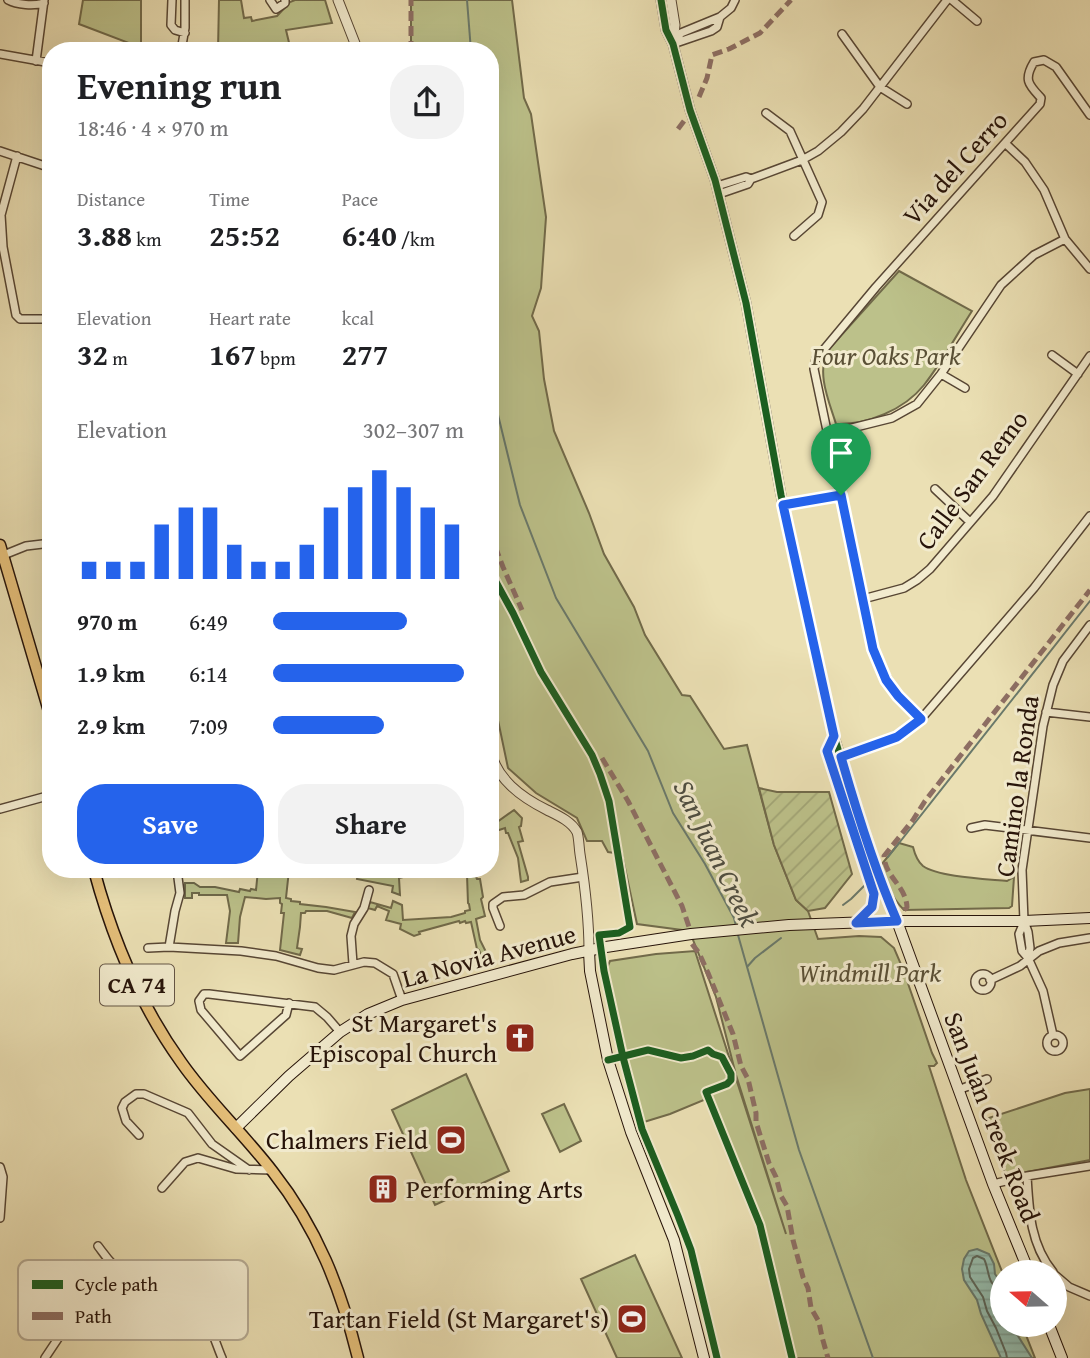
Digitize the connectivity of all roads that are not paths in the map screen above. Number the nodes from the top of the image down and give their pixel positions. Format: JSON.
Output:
{"nodes":[{"id":1,"x":172,"y":0,"type":"edge"},
{"id":2,"x":185,"y":0,"type":"edge"},
{"id":3,"x":270,"y":0,"type":"edge"},
{"id":4,"x":285,"y":0,"type":"edge"},
{"id":5,"x":338,"y":0,"type":"edge"},
{"id":6,"x":660,"y":0,"type":"edge"},
{"id":7,"x":671,"y":0,"type":"edge"},
{"id":8,"x":735,"y":0,"type":"edge"},
{"id":9,"x":949,"y":0,"type":"edge"},
{"id":10,"x":8,"y":1,"type":"edge"},
{"id":11,"x":44,"y":1,"type":"edge"},
{"id":12,"x":977,"y":21,"type":"dead end"},
{"id":13,"x":184,"y":33,"type":"junction"},
{"id":14,"x":842,"y":34,"type":"dead end"},
{"id":15,"x":182,"y":42,"type":"edge"},
{"id":16,"x":354,"y":42,"type":"edge"},
{"id":17,"x":673,"y":44,"type":"junction"},
{"id":18,"x":0,"y":54,"type":"edge"},
{"id":19,"x":36,"y":61,"type":"junction"},
{"id":20,"x":42,"y":62,"type":"edge"},
{"id":21,"x":880,"y":87,"type":"junction"},
{"id":22,"x":907,"y":104,"type":"dead end"},
{"id":23,"x":766,"y":113,"type":"dead end"},
{"id":24,"x":1090,"y":115,"type":"edge"},
{"id":25,"x":1006,"y":144,"type":"junction"},
{"id":26,"x":0,"y":151,"type":"edge"},
{"id":27,"x":17,"y":156,"type":"junction"},
{"id":28,"x":802,"y":160,"type":"junction"},
{"id":29,"x":42,"y":165,"type":"edge"},
{"id":30,"x":718,"y":190,"type":"junction"},
{"id":31,"x":794,"y":236,"type":"dead end"},
{"id":32,"x":1065,"y":239,"type":"junction"},
{"id":33,"x":1090,"y":269,"type":"edge"},
{"id":34,"x":42,"y":319,"type":"edge"},
{"id":35,"x":1052,"y":355,"type":"dead end"},
{"id":36,"x":1090,"y":356,"type":"edge"},
{"id":37,"x":941,"y":374,"type":"junction"},
{"id":38,"x":1078,"y":374,"type":"junction"},
{"id":39,"x":965,"y":388,"type":"dead end"},
{"id":40,"x":828,"y":434,"type":"junction"},
{"id":41,"x":935,"y":489,"type":"dead end"},
{"id":42,"x":841,"y":495,"type":"junction"},
{"id":43,"x":783,"y":505,"type":"junction"},
{"id":44,"x":1090,"y":516,"type":"edge"},
{"id":45,"x":970,"y":522,"type":"junction"},
{"id":46,"x":42,"y":544,"type":"edge"},
{"id":47,"x":1,"y":552,"type":"edge"},
{"id":48,"x":863,"y":599,"type":"junction"},
{"id":49,"x":1090,"y":625,"type":"edge"},
{"id":50,"x":42,"y":688,"type":"edge"},
{"id":51,"x":1046,"y":712,"type":"junction"},
{"id":52,"x":1090,"y":717,"type":"edge"},
{"id":53,"x":921,"y":719,"type":"junction"},
{"id":54,"x":834,"y":736,"type":"junction"},
{"id":55,"x":841,"y":757,"type":"junction"},
{"id":56,"x":499,"y":771,"type":"edge"},
{"id":57,"x":42,"y":797,"type":"edge"},
{"id":58,"x":1,"y":808,"type":"edge"},
{"id":59,"x":971,"y":828,"type":"dead end"},
{"id":60,"x":1028,"y":830,"type":"junction"},
{"id":61,"x":1090,"y":838,"type":"edge"},
{"id":62,"x":583,"y":877,"type":"junction"},
{"id":63,"x":97,"y":878,"type":"edge"},
{"id":64,"x":178,"y":878,"type":"edge"},
{"id":65,"x":369,"y":890,"type":"dead end"},
{"id":66,"x":1090,"y":918,"type":"edge"},
{"id":67,"x":897,"y":921,"type":"junction"},
{"id":68,"x":1024,"y":921,"type":"junction"},
{"id":69,"x":856,"y":923,"type":"junction"},
{"id":70,"x":499,"y":926,"type":"dead end"},
{"id":71,"x":1090,"y":939,"type":"edge"},
{"id":72,"x":170,"y":947,"type":"junction"},
{"id":73,"x":148,"y":948,"type":"dead end"},
{"id":74,"x":589,"y":951,"type":"junction"},
{"id":75,"x":1028,"y":958,"type":"junction"},
{"id":76,"x":354,"y":964,"type":"junction"},
{"id":77,"x":990,"y":980,"type":"dead end"},
{"id":78,"x":402,"y":1000,"type":"junction"},
{"id":79,"x":289,"y":1003,"type":"junction"},
{"id":80,"x":340,"y":1032,"type":"junction"},
{"id":81,"x":1053,"y":1035,"type":"dead end"},
{"id":82,"x":987,"y":1079,"type":"dead end"},
{"id":83,"x":958,"y":1090,"type":"junction"},
{"id":84,"x":236,"y":1128,"type":"junction"},
{"id":85,"x":139,"y":1135,"type":"dead end"},
{"id":86,"x":1090,"y":1166,"type":"edge"},
{"id":87,"x":0,"y":1167,"type":"edge"},
{"id":88,"x":248,"y":1170,"type":"junction"},
{"id":89,"x":272,"y":1170,"type":"junction"},
{"id":90,"x":1027,"y":1176,"type":"junction"},
{"id":91,"x":993,"y":1184,"type":"junction"},
{"id":92,"x":162,"y":1188,"type":"dead end"},
{"id":93,"x":0,"y":1218,"type":"edge"},
{"id":94,"x":98,"y":1245,"type":"dead end"},
{"id":95,"x":108,"y":1260,"type":"edge"},
{"id":96,"x":1024,"y":1260,"type":"edge"},
{"id":97,"x":1044,"y":1260,"type":"edge"},
{"id":98,"x":1068,"y":1286,"type":"edge"},
{"id":99,"x":1090,"y":1296,"type":"edge"},
{"id":100,"x":1054,"y":1337,"type":"edge"},
{"id":101,"x":57,"y":1340,"type":"edge"},
{"id":102,"x":214,"y":1340,"type":"edge"},
{"id":103,"x":45,"y":1358,"type":"edge"},
{"id":104,"x":222,"y":1358,"type":"edge"},
{"id":105,"x":358,"y":1358,"type":"edge"},
{"id":106,"x":704,"y":1358,"type":"edge"},
{"id":107,"x":1062,"y":1358,"type":"edge"}],
"edges":[{"from":1,"to":13,"type":"street"},
{"from":2,"to":13,"type":"street"},
{"from":3,"to":4,"type":"street"},
{"from":5,"to":16,"type":"street"},
{"from":6,"to":17,"type":"street","name":"San Juan Creek Road"},
{"from":7,"to":17,"type":"street","name":"San Juan Creek Road"},
{"from":8,"to":17,"type":"street"},
{"from":9,"to":12,"type":"street"},
{"from":9,"to":21,"type":"street"},
{"from":10,"to":11,"type":"street"},
{"from":11,"to":19,"type":"street"},
{"from":13,"to":15,"type":"street"},
{"from":14,"to":21,"type":"street"},
{"from":17,"to":30,"type":"street","name":"San Juan Creek Road"},
{"from":18,"to":19,"type":"street"},
{"from":19,"to":20,"type":"street"},
{"from":21,"to":22,"type":"street"},
{"from":21,"to":28,"type":"street"},
{"from":23,"to":28,"type":"street"},
{"from":24,"to":25,"type":"street","name":"Via del Cerro"},
{"from":25,"to":32,"type":"street"},
{"from":25,"to":40,"type":"street","name":"Via del Cerro"},
{"from":26,"to":27,"type":"street"},
{"from":27,"to":29,"type":"street"},
{"from":27,"to":34,"type":"street"},
{"from":28,"to":30,"type":"street"},
{"from":28,"to":31,"type":"street"},
{"from":30,"to":43,"type":"street","name":"San Juan Creek Road"},
{"from":32,"to":33,"type":"street"},
{"from":32,"to":37,"type":"street"},
{"from":35,"to":38,"type":"street"},
{"from":36,"to":38,"type":"street","name":"Calle San Remo"},
{"from":37,"to":39,"type":"street"},
{"from":37,"to":40,"type":"street"},
{"from":38,"to":45,"type":"street","name":"Calle San Remo"},
{"from":40,"to":42,"type":"street"},
{"from":41,"to":45,"type":"street"},
{"from":42,"to":43,"type":"street"},
{"from":42,"to":48,"type":"street"},
{"from":43,"to":54,"type":"street","name":"San Juan Creek Road"},
{"from":44,"to":53,"type":"street"},
{"from":45,"to":48,"type":"street","name":"Calle San Remo"},
{"from":46,"to":47,"type":"street"},
{"from":47,"to":50,"type":"main road"},
{"from":48,"to":53,"type":"street"},
{"from":49,"to":51,"type":"street","name":"Camino la Ronda"},
{"from":51,"to":52,"type":"street"},
{"from":51,"to":60,"type":"street","name":"Camino la Ronda"},
{"from":53,"to":55,"type":"street"},
{"from":54,"to":55,"type":"street","name":"San Juan Creek Road"},
{"from":54,"to":69,"type":"main road"},
{"from":55,"to":67,"type":"street","name":"San Juan Creek Road"},
{"from":56,"to":62,"type":"street"},
{"from":57,"to":58,"type":"street"},
{"from":59,"to":60,"type":"street"},
{"from":60,"to":61,"type":"street"},
{"from":60,"to":68,"type":"street","name":"Camino la Ronda"},
{"from":62,"to":70,"type":"street"},
{"from":62,"to":74,"type":"street"},
{"from":63,"to":84,"type":"main road","number":"CA 74"},
{"from":64,"to":72,"type":"street"},
{"from":65,"to":76,"type":"street"},
{"from":66,"to":68,"type":"main road","name":"La Novia Avenue"},
{"from":67,"to":68,"type":"main road","name":"La Novia Avenue"},
{"from":67,"to":69,"type":"main road","name":"La Novia Avenue"},
{"from":67,"to":83,"type":"main road","name":"San Juan Creek Road"},
{"from":68,"to":75,"type":"street","name":"Camino la Ronda"},
{"from":69,"to":74,"type":"main road","name":"La Novia Avenue"},
{"from":71,"to":75,"type":"street"},
{"from":72,"to":73,"type":"street"},
{"from":72,"to":76,"type":"street"},
{"from":74,"to":78,"type":"main road","name":"La Novia Avenue"},
{"from":74,"to":106,"type":"main road"},
{"from":75,"to":77,"type":"street"},
{"from":75,"to":81,"type":"street","name":"Camino la Ronda"},
{"from":76,"to":78,"type":"street"},
{"from":78,"to":80,"type":"main road","name":"La Novia Avenue"},
{"from":79,"to":79,"type":"street"},
{"from":79,"to":80,"type":"street"},
{"from":80,"to":84,"type":"main road","name":"La Novia Avenue"},
{"from":82,"to":83,"type":"street"},
{"from":83,"to":91,"type":"main road","name":"San Juan Creek Road"},
{"from":84,"to":89,"type":"main road","number":"CA 74"},
{"from":85,"to":88,"type":"street"},
{"from":86,"to":90,"type":"street"},
{"from":87,"to":93,"type":"street"},
{"from":88,"to":89,"type":"street"},
{"from":88,"to":92,"type":"street"},
{"from":89,"to":105,"type":"main road","number":"CA 74"},
{"from":90,"to":91,"type":"street"},
{"from":90,"to":97,"type":"street"},
{"from":91,"to":96,"type":"main road","name":"San Juan Creek Road"},
{"from":94,"to":95,"type":"street"},
{"from":98,"to":99,"type":"street"},
{"from":100,"to":107,"type":"main road"},
{"from":101,"to":103,"type":"street"},
{"from":102,"to":104,"type":"street"}]}
